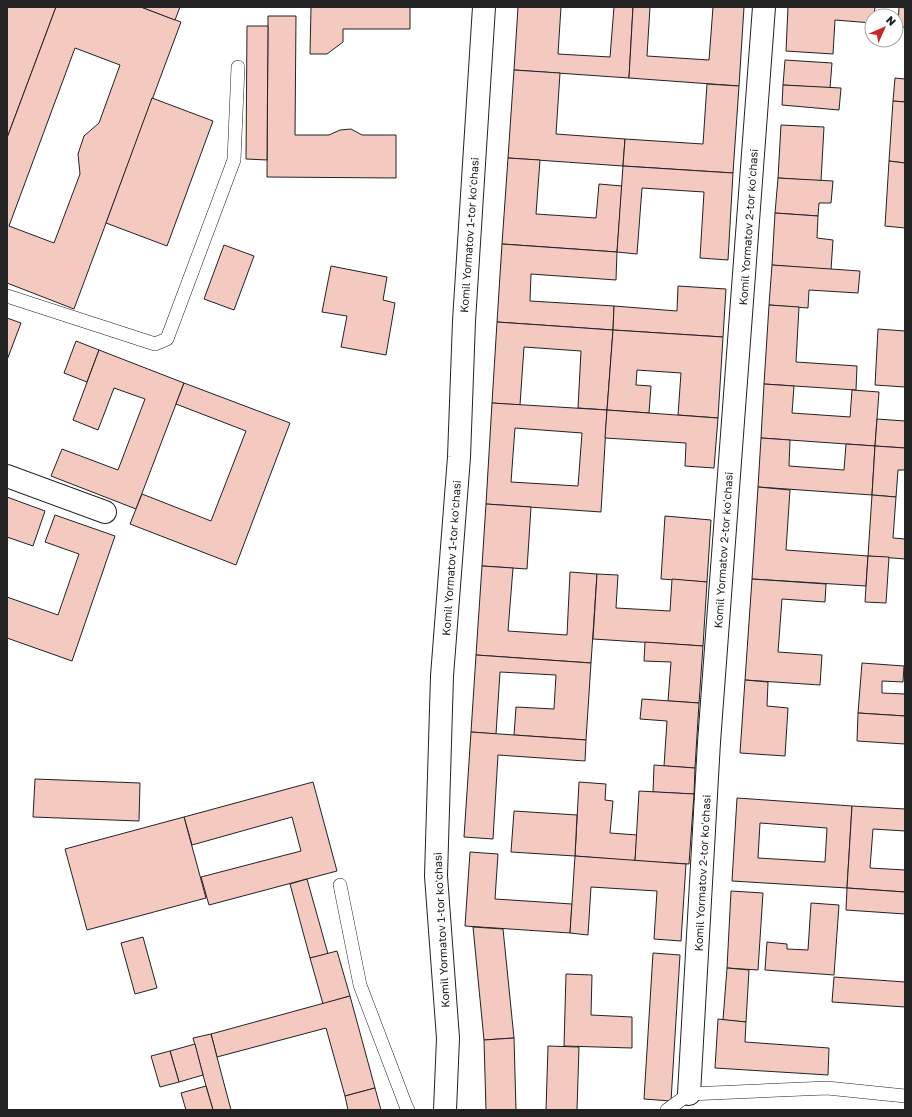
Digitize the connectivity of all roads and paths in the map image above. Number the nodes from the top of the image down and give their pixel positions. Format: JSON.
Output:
{"nodes":[{"id":1,"x":484,"y":7,"type":"edge"},
{"id":2,"x":764,"y":7,"type":"edge"},
{"id":3,"x":238,"y":67,"type":"dead end"},
{"id":4,"x":7,"y":296,"type":"edge"},
{"id":5,"x":7,"y":476,"type":"edge"},
{"id":6,"x":105,"y":512,"type":"dead end"},
{"id":7,"x":340,"y":885,"type":"dead end"},
{"id":8,"x":689,"y":1094,"type":"junction"},
{"id":9,"x":905,"y":1096,"type":"edge"},
{"id":10,"x":408,"y":1110,"type":"edge"},
{"id":11,"x":445,"y":1110,"type":"edge"},
{"id":12,"x":667,"y":1110,"type":"edge"}],
"edges":[{"from":1,"to":11,"type":"street","name":"Komil Yormatov 1-tor koʻchasi"},
{"from":2,"to":8,"type":"street","name":"Komil Yormatov 2-tor koʻchasi"},
{"from":3,"to":4,"type":"lane"},
{"from":5,"to":6,"type":"street"},
{"from":7,"to":10,"type":"lane"},
{"from":8,"to":9,"type":"lane"},
{"from":8,"to":12,"type":"lane"}]}
